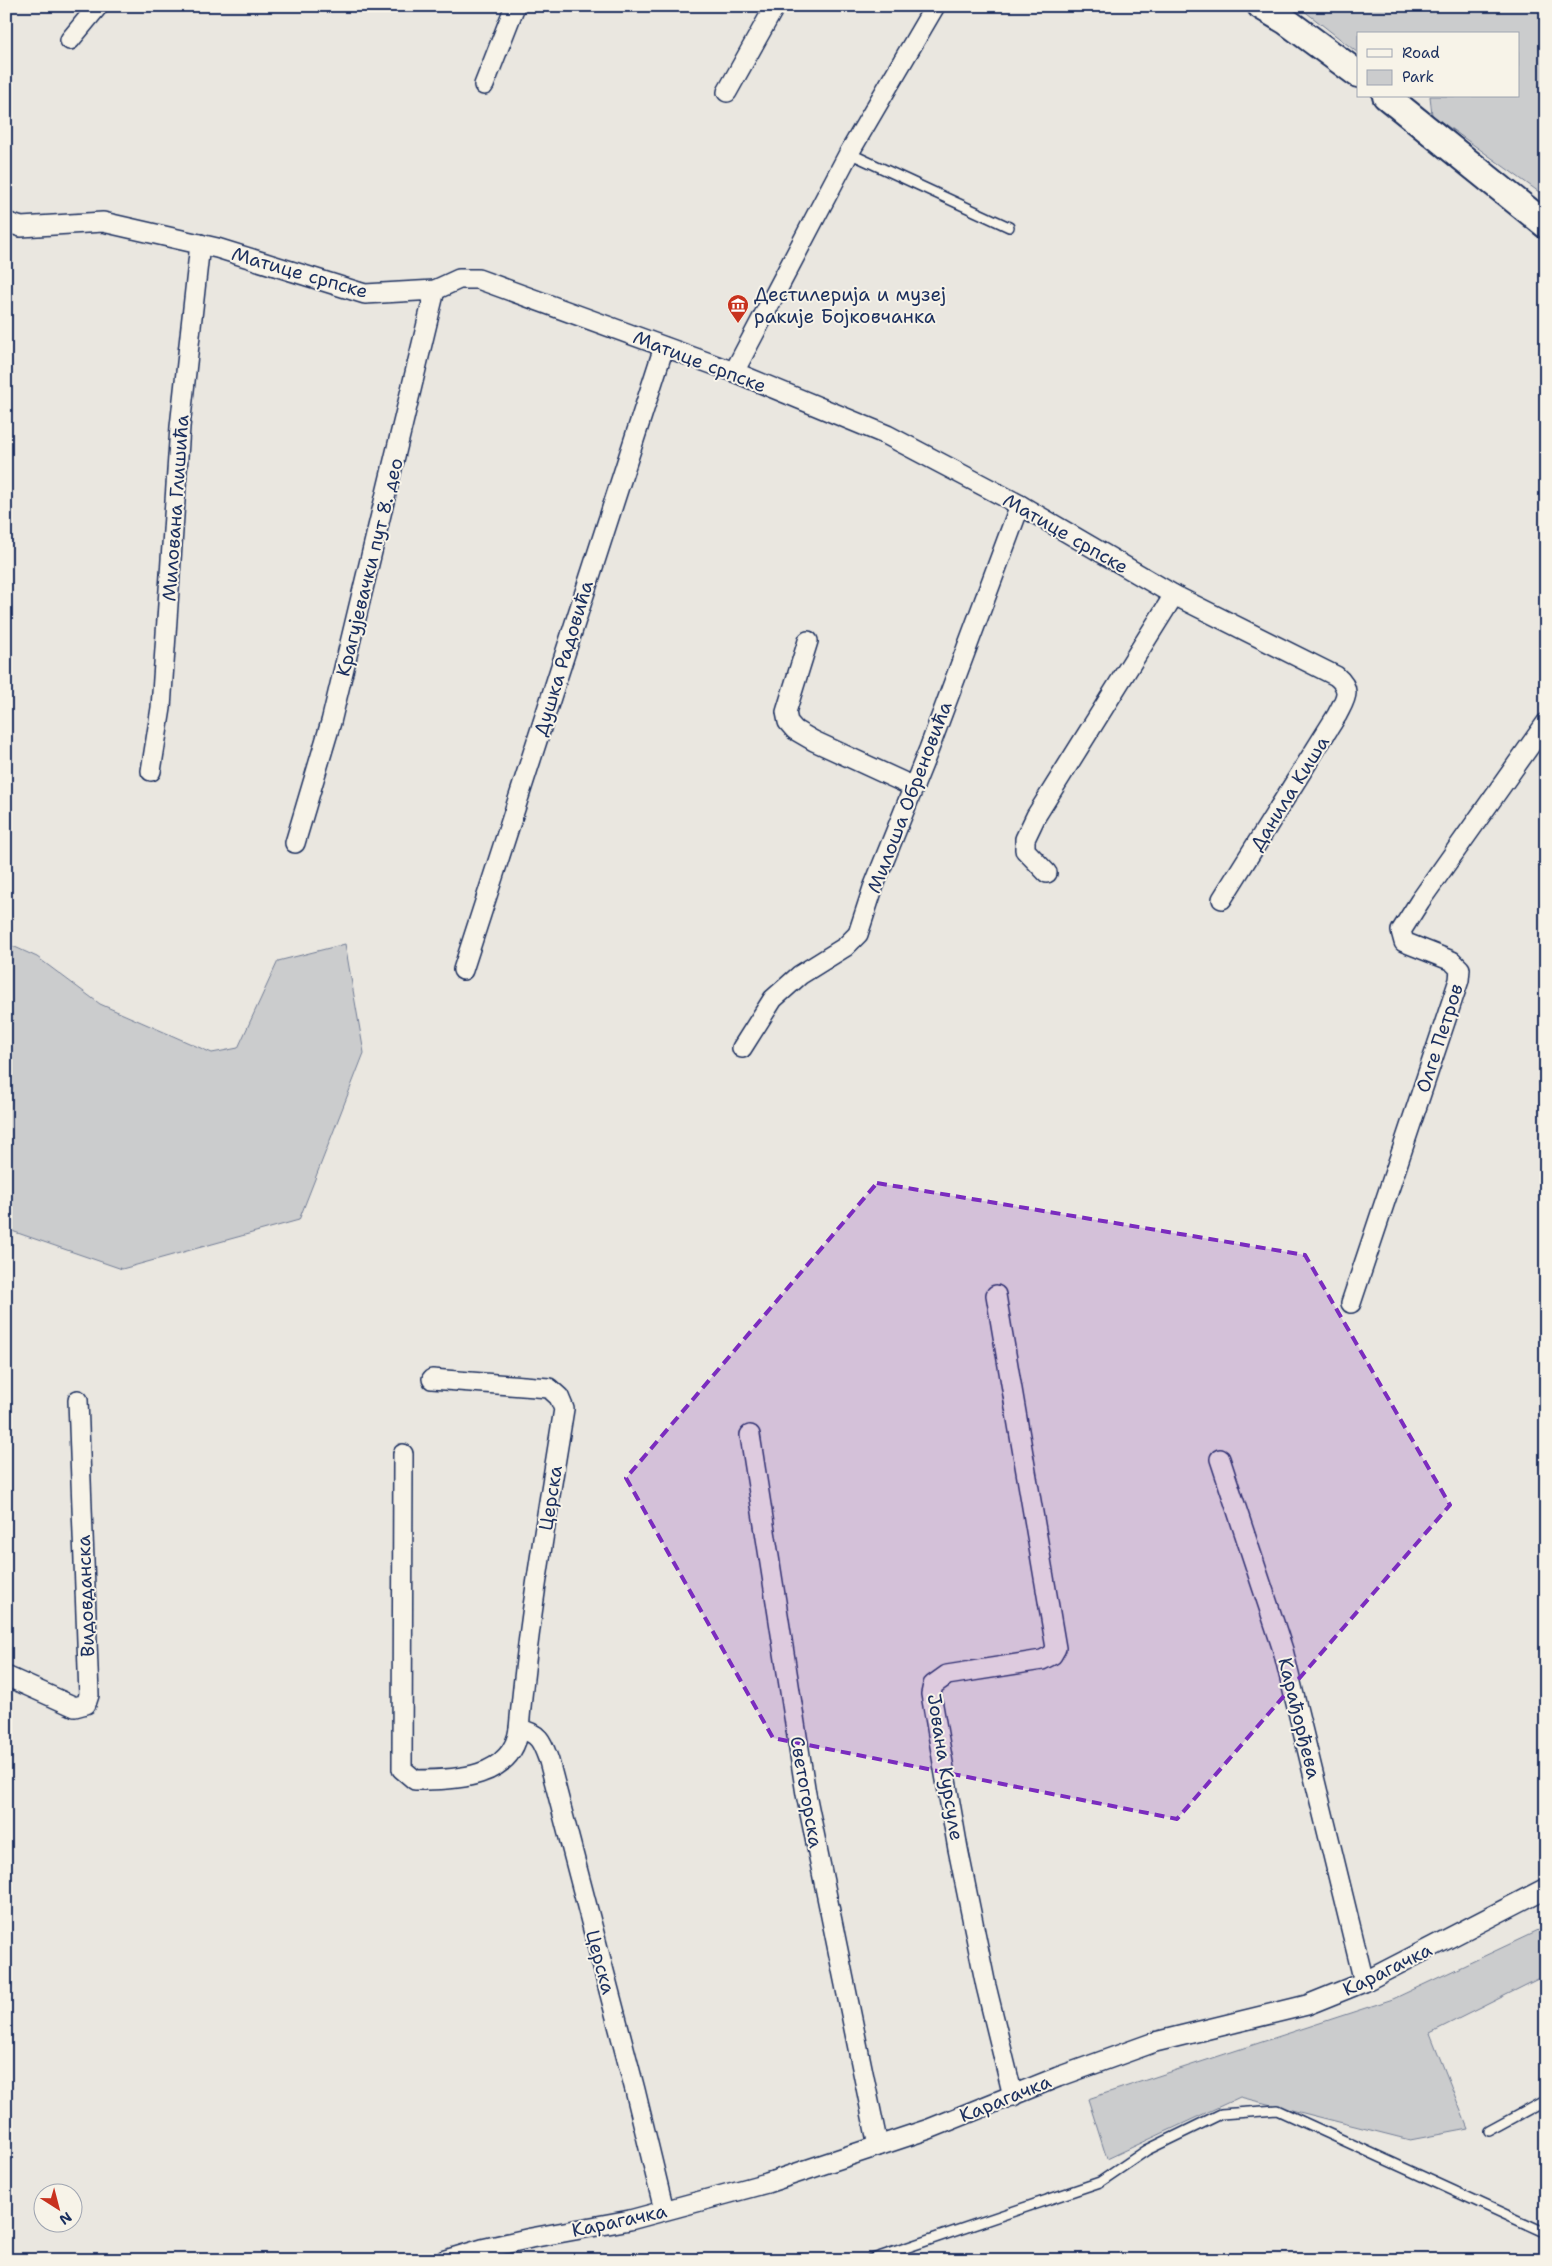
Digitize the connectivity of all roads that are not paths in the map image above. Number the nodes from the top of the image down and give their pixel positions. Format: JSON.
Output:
{"nodes":[{"id":1,"x":98,"y":6,"type":"edge"},
{"id":2,"x":515,"y":6,"type":"edge"},
{"id":3,"x":775,"y":6,"type":"edge"},
{"id":4,"x":935,"y":6,"type":"edge"},
{"id":5,"x":1261,"y":6,"type":"edge"},
{"id":6,"x":70,"y":40,"type":"dead end"},
{"id":7,"x":1357,"y":73,"type":"edge"},
{"id":8,"x":484,"y":86,"type":"dead end"},
{"id":9,"x":727,"y":92,"type":"dead end"},
{"id":10,"x":1388,"y":98,"type":"edge"},
{"id":11,"x":849,"y":153,"type":"junction"},
{"id":12,"x":6,"y":222,"type":"edge"},
{"id":13,"x":1546,"y":225,"type":"edge"},
{"id":14,"x":1009,"y":228,"type":"dead end"},
{"id":15,"x":200,"y":244,"type":"junction"},
{"id":16,"x":435,"y":290,"type":"junction"},
{"id":17,"x":664,"y":347,"type":"junction"},
{"id":18,"x":734,"y":372,"type":"junction"},
{"id":19,"x":1020,"y":505,"type":"junction"},
{"id":20,"x":1174,"y":595,"type":"junction"},
{"id":21,"x":808,"y":641,"type":"dead end"},
{"id":22,"x":1344,"y":683,"type":"joint"},
{"id":23,"x":1546,"y":723,"type":"edge"},
{"id":24,"x":152,"y":771,"type":"dead end"},
{"id":25,"x":914,"y":787,"type":"junction"},
{"id":26,"x":294,"y":843,"type":"dead end"},
{"id":27,"x":1047,"y":874,"type":"dead end"},
{"id":28,"x":1222,"y":899,"type":"dead end"},
{"id":29,"x":463,"y":970,"type":"dead end"},
{"id":30,"x":742,"y":1048,"type":"dead end"},
{"id":31,"x":996,"y":1294,"type":"dead end"},
{"id":32,"x":1352,"y":1303,"type":"dead end"},
{"id":33,"x":432,"y":1379,"type":"dead end"},
{"id":34,"x":78,"y":1400,"type":"dead end"},
{"id":35,"x":750,"y":1435,"type":"dead end"},
{"id":36,"x":403,"y":1454,"type":"dead end"},
{"id":37,"x":1220,"y":1459,"type":"dead end"},
{"id":38,"x":6,"y":1676,"type":"edge"},
{"id":39,"x":519,"y":1729,"type":"junction"},
{"id":40,"x":1546,"y":1888,"type":"edge"},
{"id":41,"x":1364,"y":1982,"type":"junction"},
{"id":42,"x":1013,"y":2096,"type":"junction"},
{"id":43,"x":1546,"y":2100,"type":"edge"},
{"id":44,"x":1489,"y":2131,"type":"dead end"},
{"id":45,"x":878,"y":2146,"type":"junction"},
{"id":46,"x":664,"y":2210,"type":"junction"},
{"id":47,"x":1546,"y":2233,"type":"edge"},
{"id":48,"x":446,"y":2260,"type":"edge"},
{"id":49,"x":870,"y":2260,"type":"edge"}],
"edges":[{"from":1,"to":6,"type":"street"},
{"from":2,"to":8,"type":"street"},
{"from":3,"to":9,"type":"street"},
{"from":4,"to":11,"type":"street"},
{"from":5,"to":7,"type":"main road"},
{"from":10,"to":13,"type":"main road"},
{"from":11,"to":14,"type":"lane"},
{"from":11,"to":18,"type":"street"},
{"from":12,"to":15,"type":"street","name":"Матице српске"},
{"from":15,"to":16,"type":"street","name":"Матице српске"},
{"from":15,"to":24,"type":"street","name":"Милована Глишића"},
{"from":16,"to":17,"type":"street","name":"Матице српске"},
{"from":16,"to":26,"type":"street","name":"Крагујевачки пут 8. део"},
{"from":17,"to":18,"type":"street","name":"Матице српске"},
{"from":17,"to":29,"type":"street","name":"Душка Радовића"},
{"from":18,"to":19,"type":"street","name":"Матице српске"},
{"from":19,"to":20,"type":"street","name":"Матице српске"},
{"from":19,"to":25,"type":"street","name":"Милоша Обреновића"},
{"from":20,"to":22,"type":"street","name":"Матице српске"},
{"from":20,"to":27,"type":"street"},
{"from":21,"to":25,"type":"street"},
{"from":22,"to":28,"type":"street","name":"Данила Киша"},
{"from":23,"to":32,"type":"street","name":"Олге Петров"},
{"from":25,"to":30,"type":"street","name":"Милоша Обреновића"},
{"from":31,"to":42,"type":"street","name":"Јована Курсуле"},
{"from":33,"to":39,"type":"street","name":"Церска"},
{"from":34,"to":38,"type":"street","name":"Видовданска"},
{"from":35,"to":45,"type":"street","name":"Светогорска"},
{"from":36,"to":39,"type":"street","name":"Церска"},
{"from":37,"to":41,"type":"street","name":"Карађорђева"},
{"from":39,"to":46,"type":"street","name":"Церска"},
{"from":40,"to":41,"type":"street","name":"Карагачка"},
{"from":41,"to":42,"type":"street","name":"Карагачка"},
{"from":42,"to":45,"type":"street","name":"Карагачка"},
{"from":43,"to":44,"type":"lane"},
{"from":45,"to":46,"type":"street","name":"Карагачка"},
{"from":46,"to":48,"type":"street","name":"Карагачка"},
{"from":47,"to":49,"type":"lane"}]}
